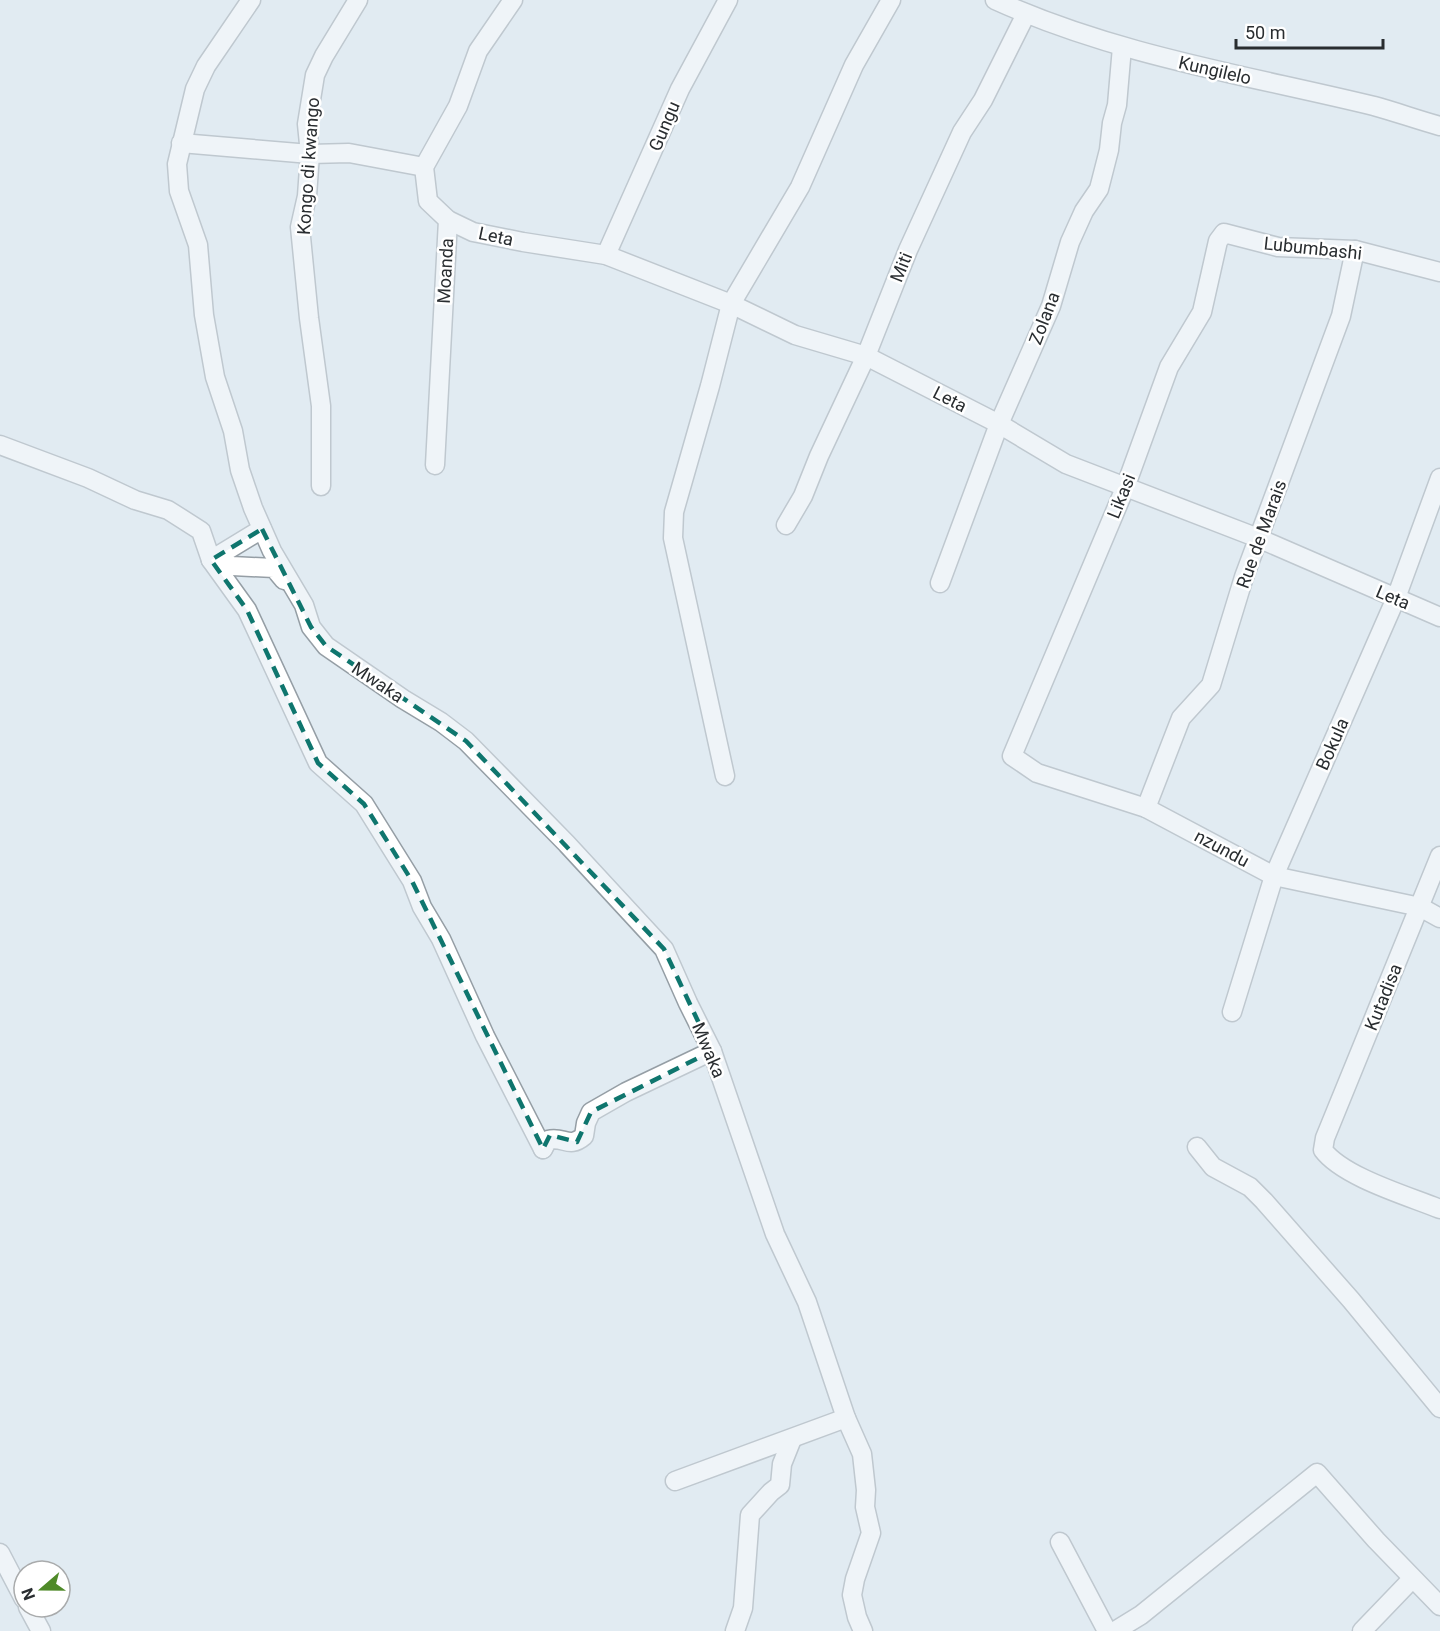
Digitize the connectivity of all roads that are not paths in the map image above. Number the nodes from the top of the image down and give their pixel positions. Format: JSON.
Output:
{"nodes":[{"id":1,"x":251,"y":0,"type":"edge"},
{"id":2,"x":358,"y":0,"type":"edge"},
{"id":3,"x":513,"y":0,"type":"edge"},
{"id":4,"x":728,"y":0,"type":"edge"},
{"id":5,"x":891,"y":0,"type":"edge"},
{"id":6,"x":995,"y":0,"type":"edge"},
{"id":7,"x":1026,"y":14,"type":"junction"},
{"id":8,"x":1122,"y":47,"type":"junction"},
{"id":9,"x":1440,"y":126,"type":"edge"},
{"id":10,"x":181,"y":143,"type":"junction"},
{"id":11,"x":310,"y":154,"type":"junction"},
{"id":12,"x":424,"y":167,"type":"junction"},
{"id":13,"x":448,"y":220,"type":"junction"},
{"id":14,"x":1222,"y":235,"type":"joint"},
{"id":15,"x":1355,"y":250,"type":"junction"},
{"id":16,"x":606,"y":255,"type":"junction"},
{"id":17,"x":1440,"y":272,"type":"edge"},
{"id":18,"x":731,"y":304,"type":"junction"},
{"id":19,"x":866,"y":356,"type":"junction"},
{"id":20,"x":999,"y":424,"type":"junction"},
{"id":21,"x":0,"y":445,"type":"edge"},
{"id":22,"x":435,"y":465,"type":"dead end"},
{"id":23,"x":1440,"y":478,"type":"edge"},
{"id":24,"x":321,"y":486,"type":"dead end"},
{"id":25,"x":1125,"y":488,"type":"junction"},
{"id":26,"x":786,"y":525,"type":"dead end"},
{"id":27,"x":262,"y":529,"type":"junction"},
{"id":28,"x":1258,"y":538,"type":"junction"},
{"id":29,"x":211,"y":560,"type":"junction"},
{"id":30,"x":940,"y":583,"type":"dead end"},
{"id":31,"x":1396,"y":598,"type":"junction"},
{"id":32,"x":303,"y":605,"type":"junction"},
{"id":33,"x":1440,"y":617,"type":"edge"},
{"id":34,"x":1011,"y":756,"type":"joint"},
{"id":35,"x":725,"y":776,"type":"dead end"},
{"id":36,"x":1146,"y":808,"type":"junction"},
{"id":37,"x":1440,"y":856,"type":"edge"},
{"id":38,"x":1274,"y":876,"type":"junction"},
{"id":39,"x":1419,"y":907,"type":"junction"},
{"id":40,"x":1440,"y":918,"type":"edge"},
{"id":41,"x":1232,"y":1012,"type":"dead end"},
{"id":42,"x":712,"y":1051,"type":"junction"},
{"id":43,"x":1197,"y":1147,"type":"dead end"},
{"id":44,"x":1440,"y":1209,"type":"edge"},
{"id":45,"x":1440,"y":1408,"type":"edge"},
{"id":46,"x":846,"y":1418,"type":"junction"},
{"id":47,"x":792,"y":1439,"type":"junction"},
{"id":48,"x":675,"y":1481,"type":"dead end"},
{"id":49,"x":1060,"y":1542,"type":"dead end"},
{"id":50,"x":0,"y":1554,"type":"edge"},
{"id":51,"x":12,"y":1576,"type":"edge"},
{"id":52,"x":1412,"y":1578,"type":"junction"},
{"id":53,"x":1440,"y":1606,"type":"edge"},
{"id":54,"x":735,"y":1631,"type":"edge"},
{"id":55,"x":863,"y":1631,"type":"edge"},
{"id":56,"x":1107,"y":1631,"type":"edge"},
{"id":57,"x":1115,"y":1631,"type":"edge"},
{"id":58,"x":1362,"y":1631,"type":"edge"}],
"edges":[{"from":1,"to":10,"type":"street"},
{"from":2,"to":11,"type":"street","name":"Kongo di kwango"},
{"from":3,"to":12,"type":"street"},
{"from":4,"to":16,"type":"street","name":"Gungu"},
{"from":5,"to":18,"type":"street"},
{"from":6,"to":7,"type":"street","name":"Kungilelo"},
{"from":7,"to":8,"type":"street","name":"Kungilelo"},
{"from":7,"to":19,"type":"street","name":"Miti"},
{"from":8,"to":9,"type":"street","name":"Kungilelo"},
{"from":8,"to":20,"type":"street","name":"Zolana"},
{"from":10,"to":11,"type":"street"},
{"from":10,"to":27,"type":"street"},
{"from":11,"to":12,"type":"street"},
{"from":11,"to":24,"type":"street","name":"Kongo di kwango"},
{"from":12,"to":13,"type":"street","name":"Moanda"},
{"from":13,"to":16,"type":"street","name":"Leta"},
{"from":13,"to":22,"type":"street","name":"Moanda"},
{"from":14,"to":15,"type":"street","name":"Lubumbashi"},
{"from":14,"to":25,"type":"street","name":"Likasi"},
{"from":15,"to":17,"type":"street","name":"Lubumbashi"},
{"from":15,"to":28,"type":"street","name":"Rue de Marais"},
{"from":16,"to":18,"type":"street","name":"Leta"},
{"from":18,"to":19,"type":"street","name":"Leta"},
{"from":18,"to":35,"type":"street"},
{"from":19,"to":20,"type":"street","name":"Leta"},
{"from":19,"to":26,"type":"street","name":"Miti"},
{"from":20,"to":25,"type":"street","name":"Leta"},
{"from":20,"to":30,"type":"street","name":"Zolana"},
{"from":21,"to":29,"type":"street"},
{"from":23,"to":31,"type":"street","name":"Bokula"},
{"from":25,"to":28,"type":"street","name":"Leta"},
{"from":25,"to":34,"type":"street","name":"Likasi"},
{"from":27,"to":29,"type":"street"},
{"from":27,"to":32,"type":"street"},
{"from":28,"to":31,"type":"street","name":"Leta"},
{"from":28,"to":36,"type":"street","name":"Rue de Marais"},
{"from":29,"to":32,"type":"street"},
{"from":29,"to":42,"type":"street"},
{"from":31,"to":33,"type":"street","name":"Leta"},
{"from":31,"to":38,"type":"street","name":"Bokula"},
{"from":32,"to":42,"type":"street","name":"Mwaka"},
{"from":34,"to":36,"type":"street","name":"nzundu"},
{"from":36,"to":38,"type":"street","name":"nzundu"},
{"from":37,"to":39,"type":"street","name":"Kutadisa"},
{"from":38,"to":39,"type":"street","name":"nzundu"},
{"from":38,"to":41,"type":"street","name":"Bokula"},
{"from":39,"to":40,"type":"street","name":"nzundu"},
{"from":39,"to":44,"type":"street","name":"Kutadisa"},
{"from":42,"to":46,"type":"street","name":"Mwaka"},
{"from":43,"to":45,"type":"street"},
{"from":46,"to":47,"type":"street"},
{"from":46,"to":55,"type":"street","name":"Mwaka"},
{"from":47,"to":48,"type":"street"},
{"from":47,"to":54,"type":"street"},
{"from":49,"to":56,"type":"street"},
{"from":50,"to":51,"type":"street"},
{"from":52,"to":53,"type":"street"},
{"from":52,"to":57,"type":"street"},
{"from":52,"to":58,"type":"street"}]}
